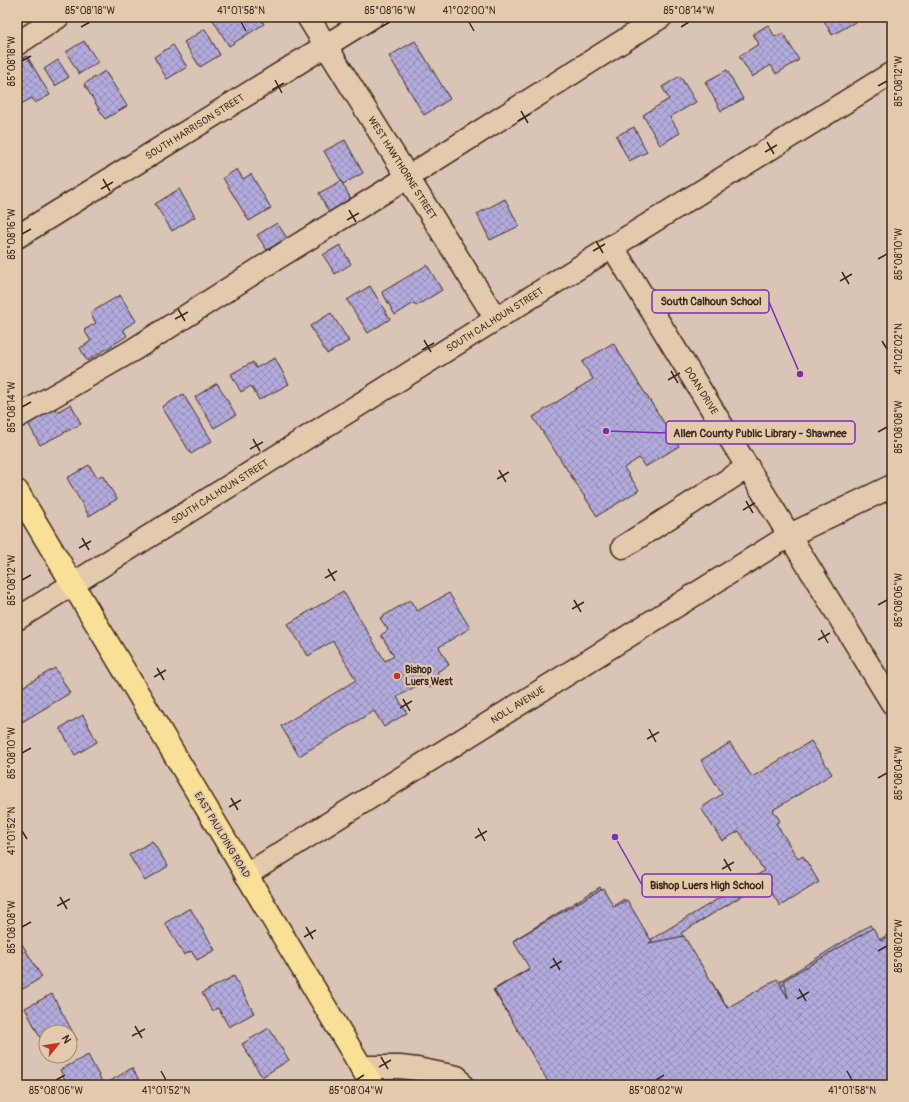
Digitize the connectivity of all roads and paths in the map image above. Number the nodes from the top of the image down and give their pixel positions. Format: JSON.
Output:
{"nodes":[{"id":1,"x":58,"y":17,"type":"edge"},
{"id":2,"x":308,"y":17,"type":"edge"},
{"id":3,"x":372,"y":17,"type":"edge"},
{"id":4,"x":661,"y":17,"type":"edge"},
{"id":5,"x":17,"y":44,"type":"edge"},
{"id":6,"x":325,"y":46,"type":"junction"},
{"id":7,"x":892,"y":74,"type":"edge"},
{"id":8,"x":408,"y":178,"type":"junction"},
{"id":9,"x":17,"y":237,"type":"edge"},
{"id":10,"x":612,"y":246,"type":"junction"},
{"id":11,"x":496,"y":319,"type":"junction"},
{"id":12,"x":17,"y":418,"type":"edge"},
{"id":13,"x":748,"y":467,"type":"junction"},
{"id":14,"x":892,"y":486,"type":"edge"},
{"id":15,"x":17,"y":491,"type":"edge"},
{"id":16,"x":790,"y":535,"type":"junction"},
{"id":17,"x":623,"y":547,"type":"dead end"},
{"id":18,"x":73,"y":585,"type":"junction"},
{"id":19,"x":17,"y":619,"type":"edge"},
{"id":20,"x":892,"y":702,"type":"edge"},
{"id":21,"x":246,"y":875,"type":"junction"},
{"id":22,"x":367,"y":1076,"type":"edge"},
{"id":23,"x":462,"y":1085,"type":"edge"}],
"edges":[{"from":1,"to":5,"type":"street"},
{"from":2,"to":6,"type":"street","name":"WEST HAWTHORNE STREET"},
{"from":3,"to":6,"type":"street","name":"SOUTH HARRISON STREET"},
{"from":4,"to":8,"type":"street"},
{"from":6,"to":8,"type":"street","name":"WEST HAWTHORNE STREET"},
{"from":6,"to":9,"type":"street","name":"SOUTH HARRISON STREET"},
{"from":7,"to":10,"type":"street","name":"SOUTH CALHOUN STREET"},
{"from":8,"to":11,"type":"street","name":"WEST HAWTHORNE STREET"},
{"from":8,"to":12,"type":"street"},
{"from":10,"to":11,"type":"street","name":"SOUTH CALHOUN STREET"},
{"from":10,"to":13,"type":"street","name":"DOAN DRIVE"},
{"from":11,"to":18,"type":"street","name":"SOUTH CALHOUN STREET"},
{"from":13,"to":16,"type":"street","name":"DOAN DRIVE"},
{"from":13,"to":17,"type":"street"},
{"from":14,"to":16,"type":"street","name":"NOLL AVENUE"},
{"from":15,"to":18,"type":"main road","name":"EAST PAULDING ROAD"},
{"from":16,"to":20,"type":"street","name":"DOAN DRIVE"},
{"from":16,"to":21,"type":"street","name":"NOLL AVENUE"},
{"from":18,"to":19,"type":"street","name":"SOUTH CALHOUN STREET"},
{"from":18,"to":21,"type":"main road","name":"EAST PAULDING ROAD"},
{"from":21,"to":22,"type":"main road","name":"EAST PAULDING ROAD"},
{"from":22,"to":23,"type":"street"}]}
